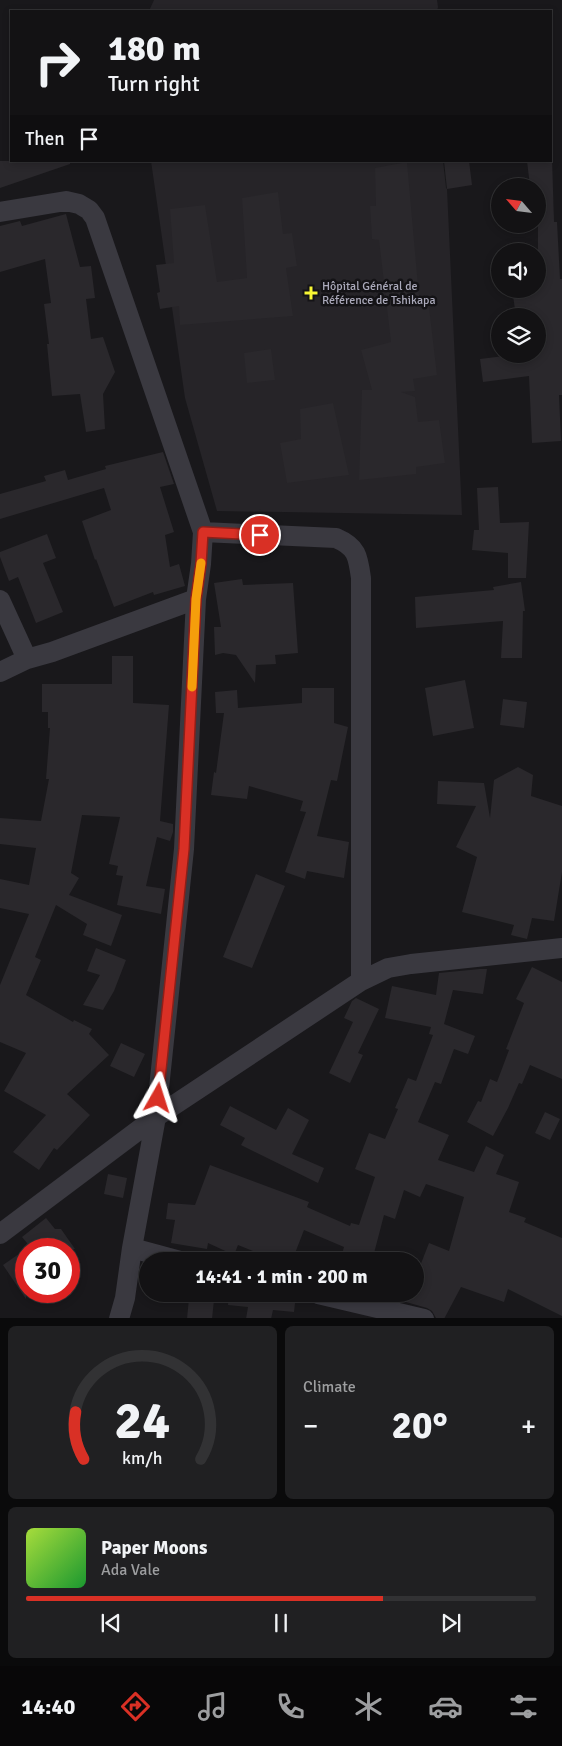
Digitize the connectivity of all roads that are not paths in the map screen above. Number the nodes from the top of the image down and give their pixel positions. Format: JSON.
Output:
{"nodes":[{"id":1,"x":0,"y":212,"type":"edge"},
{"id":2,"x":203,"y":532,"type":"junction"},
{"id":3,"x":196,"y":599,"type":"junction"},
{"id":4,"x":0,"y":600,"type":"edge"},
{"id":5,"x":27,"y":659,"type":"junction"},
{"id":6,"x":0,"y":672,"type":"edge"},
{"id":7,"x":562,"y":948,"type":"edge"},
{"id":8,"x":361,"y":981,"type":"junction"},
{"id":9,"x":156,"y":1117,"type":"junction"},
{"id":10,"x":0,"y":1234,"type":"edge"},
{"id":11,"x":132,"y":1248,"type":"junction"},
{"id":12,"x":147,"y":1252,"type":"edge"},
{"id":13,"x":353,"y":1302,"type":"edge"},
{"id":14,"x":119,"y":1318,"type":"edge"},
{"id":15,"x":424,"y":1318,"type":"edge"}],
"edges":[{"from":1,"to":2,"type":"street"},
{"from":2,"to":3,"type":"street"},
{"from":2,"to":8,"type":"street"},
{"from":3,"to":5,"type":"street"},
{"from":3,"to":9,"type":"street"},
{"from":4,"to":5,"type":"street"},
{"from":5,"to":6,"type":"street"},
{"from":7,"to":8,"type":"street"},
{"from":8,"to":9,"type":"street"},
{"from":9,"to":10,"type":"street"},
{"from":9,"to":11,"type":"street"},
{"from":11,"to":12,"type":"street"},
{"from":11,"to":14,"type":"street"},
{"from":13,"to":15,"type":"street"}]}
